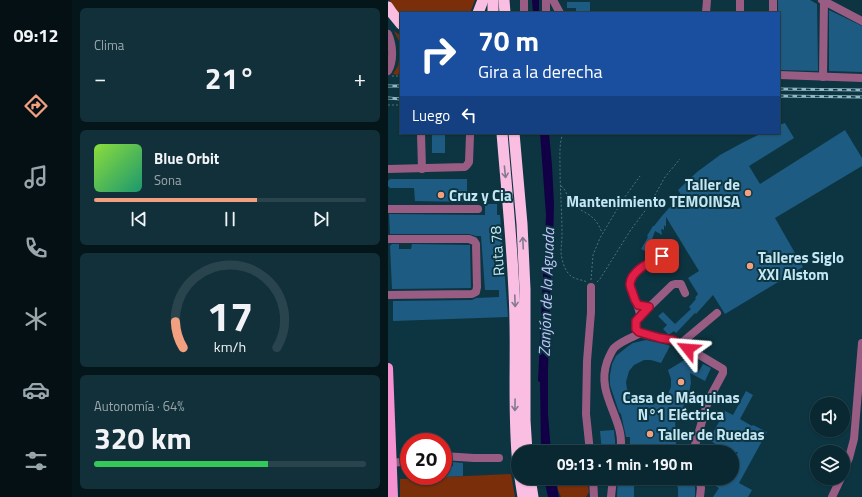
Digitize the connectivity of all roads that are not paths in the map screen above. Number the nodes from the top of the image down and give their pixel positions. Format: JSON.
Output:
{"nodes":[{"id":1,"x":483,"y":0,"type":"edge"},
{"id":2,"x":492,"y":0,"type":"edge"},
{"id":3,"x":504,"y":0,"type":"edge"},
{"id":4,"x":524,"y":0,"type":"edge"},
{"id":5,"x":546,"y":0,"type":"edge"},
{"id":6,"x":552,"y":0,"type":"edge"},
{"id":7,"x":708,"y":0,"type":"edge"},
{"id":8,"x":740,"y":0,"type":"edge"},
{"id":9,"x":768,"y":0,"type":"edge"},
{"id":10,"x":773,"y":0,"type":"edge"},
{"id":11,"x":823,"y":0,"type":"edge"},
{"id":12,"x":388,"y":7,"type":"edge"},
{"id":13,"x":478,"y":12,"type":"edge"},
{"id":14,"x":493,"y":12,"type":"edge"},
{"id":15,"x":505,"y":12,"type":"edge"},
{"id":16,"x":524,"y":12,"type":"edge"},
{"id":17,"x":546,"y":12,"type":"edge"},
{"id":18,"x":559,"y":12,"type":"edge"},
{"id":19,"x":706,"y":12,"type":"edge"},
{"id":20,"x":740,"y":12,"type":"edge"},
{"id":21,"x":768,"y":12,"type":"edge"},
{"id":22,"x":773,"y":12,"type":"edge"},
{"id":23,"x":862,"y":21,"type":"edge"},
{"id":24,"x":400,"y":23,"type":"edge"},
{"id":25,"x":388,"y":34,"type":"edge"},
{"id":26,"x":388,"y":71,"type":"edge"},
{"id":27,"x":780,"y":75,"type":"edge"},
{"id":28,"x":823,"y":77,"type":"junction"},
{"id":29,"x":862,"y":78,"type":"edge"},
{"id":30,"x":421,"y":134,"type":"edge"},
{"id":31,"x":502,"y":134,"type":"edge"},
{"id":32,"x":514,"y":134,"type":"edge"},
{"id":33,"x":470,"y":135,"type":"dead end"},
{"id":34,"x":388,"y":169,"type":"edge"},
{"id":35,"x":422,"y":169,"type":"junction"},
{"id":36,"x":388,"y":209,"type":"edge"},
{"id":37,"x":478,"y":209,"type":"dead end"},
{"id":38,"x":388,"y":239,"type":"edge"},
{"id":39,"x":674,"y":248,"type":"dead end"},
{"id":40,"x":591,"y":287,"type":"road end"},
{"id":41,"x":686,"y":293,"type":"dead end"},
{"id":42,"x":388,"y":295,"type":"edge"},
{"id":43,"x":638,"y":305,"type":"junction"},
{"id":44,"x":649,"y":307,"type":"junction"},
{"id":45,"x":717,"y":313,"type":"dead end"},
{"id":46,"x":640,"y":316,"type":"junction"},
{"id":47,"x":641,"y":333,"type":"junction"},
{"id":48,"x":862,"y":343,"type":"edge"},
{"id":49,"x":680,"y":344,"type":"junction"},
{"id":50,"x":521,"y":366,"type":"junction"},
{"id":51,"x":388,"y":368,"type":"edge"},
{"id":52,"x":389,"y":407,"type":"edge"},
{"id":53,"x":862,"y":426,"type":"edge"},
{"id":54,"x":854,"y":432,"type":"junction"},
{"id":55,"x":517,"y":445,"type":"edge"},
{"id":56,"x":527,"y":445,"type":"edge"},
{"id":57,"x":589,"y":445,"type":"edge"},
{"id":58,"x":620,"y":445,"type":"edge"},
{"id":59,"x":695,"y":445,"type":"edge"},
{"id":60,"x":850,"y":452,"type":"edge"},
{"id":61,"x":452,"y":457,"type":"edge"},
{"id":62,"x":499,"y":458,"type":"dead end"},
{"id":63,"x":400,"y":462,"type":"edge"},
{"id":64,"x":392,"y":463,"type":"junction"},
{"id":65,"x":521,"y":485,"type":"edge"},
{"id":66,"x":531,"y":485,"type":"edge"},
{"id":67,"x":593,"y":485,"type":"edge"},
{"id":68,"x":612,"y":485,"type":"edge"},
{"id":69,"x":700,"y":485,"type":"edge"},
{"id":70,"x":837,"y":485,"type":"edge"},
{"id":71,"x":393,"y":497,"type":"edge"},
{"id":72,"x":523,"y":497,"type":"edge"},
{"id":73,"x":533,"y":497,"type":"edge"},
{"id":74,"x":594,"y":497,"type":"edge"},
{"id":75,"x":611,"y":497,"type":"edge"},
{"id":76,"x":700,"y":497,"type":"edge"},
{"id":77,"x":832,"y":497,"type":"edge"}],
"edges":[{"from":1,"to":13,"type":"highway"},
{"from":2,"to":14,"type":"highway"},
{"from":3,"to":15,"type":"highway"},
{"from":4,"to":16,"type":"lane"},
{"from":5,"to":17,"type":"lane"},
{"from":6,"to":18,"type":"lane"},
{"from":7,"to":19,"type":"lane"},
{"from":8,"to":20,"type":"lane"},
{"from":9,"to":21,"type":"lane"},
{"from":10,"to":22,"type":"lane"},
{"from":11,"to":23,"type":"lane"},
{"from":11,"to":28,"type":"lane"},
{"from":12,"to":24,"type":"highway"},
{"from":25,"to":26,"type":"lane"},
{"from":27,"to":28,"type":"lane"},
{"from":28,"to":29,"type":"lane"},
{"from":30,"to":35,"type":"lane"},
{"from":31,"to":50,"type":"highway","name":"Ruta 78","one_way":true},
{"from":50,"to":32,"type":"highway","name":"Ruta 78","one_way":true},
{"from":33,"to":35,"type":"lane"},
{"from":34,"to":35,"type":"lane"},
{"from":36,"to":37,"type":"lane"},
{"from":38,"to":42,"type":"lane"},
{"from":39,"to":43,"type":"lane"},
{"from":40,"to":57,"type":"lane"},
{"from":41,"to":44,"type":"lane"},
{"from":43,"to":44,"type":"lane"},
{"from":43,"to":46,"type":"lane"},
{"from":44,"to":46,"type":"lane"},
{"from":45,"to":49,"type":"lane"},
{"from":46,"to":47,"type":"lane"},
{"from":47,"to":49,"type":"lane"},
{"from":47,"to":58,"type":"lane"},
{"from":48,"to":54,"type":"lane"},
{"from":49,"to":59,"type":"lane"},
{"from":50,"to":55,"type":"highway","one_way":true},
{"from":50,"to":56,"type":"highway"},
{"from":51,"to":52,"type":"main road"},
{"from":52,"to":64,"type":"main road"},
{"from":53,"to":54,"type":"lane"},
{"from":54,"to":60,"type":"lane"},
{"from":61,"to":62,"type":"lane"},
{"from":63,"to":64,"type":"lane"},
{"from":64,"to":71,"type":"main road"},
{"from":65,"to":72,"type":"highway"},
{"from":66,"to":73,"type":"highway"},
{"from":67,"to":74,"type":"lane"},
{"from":68,"to":75,"type":"lane"},
{"from":69,"to":76,"type":"lane"},
{"from":70,"to":77,"type":"lane"}]}
